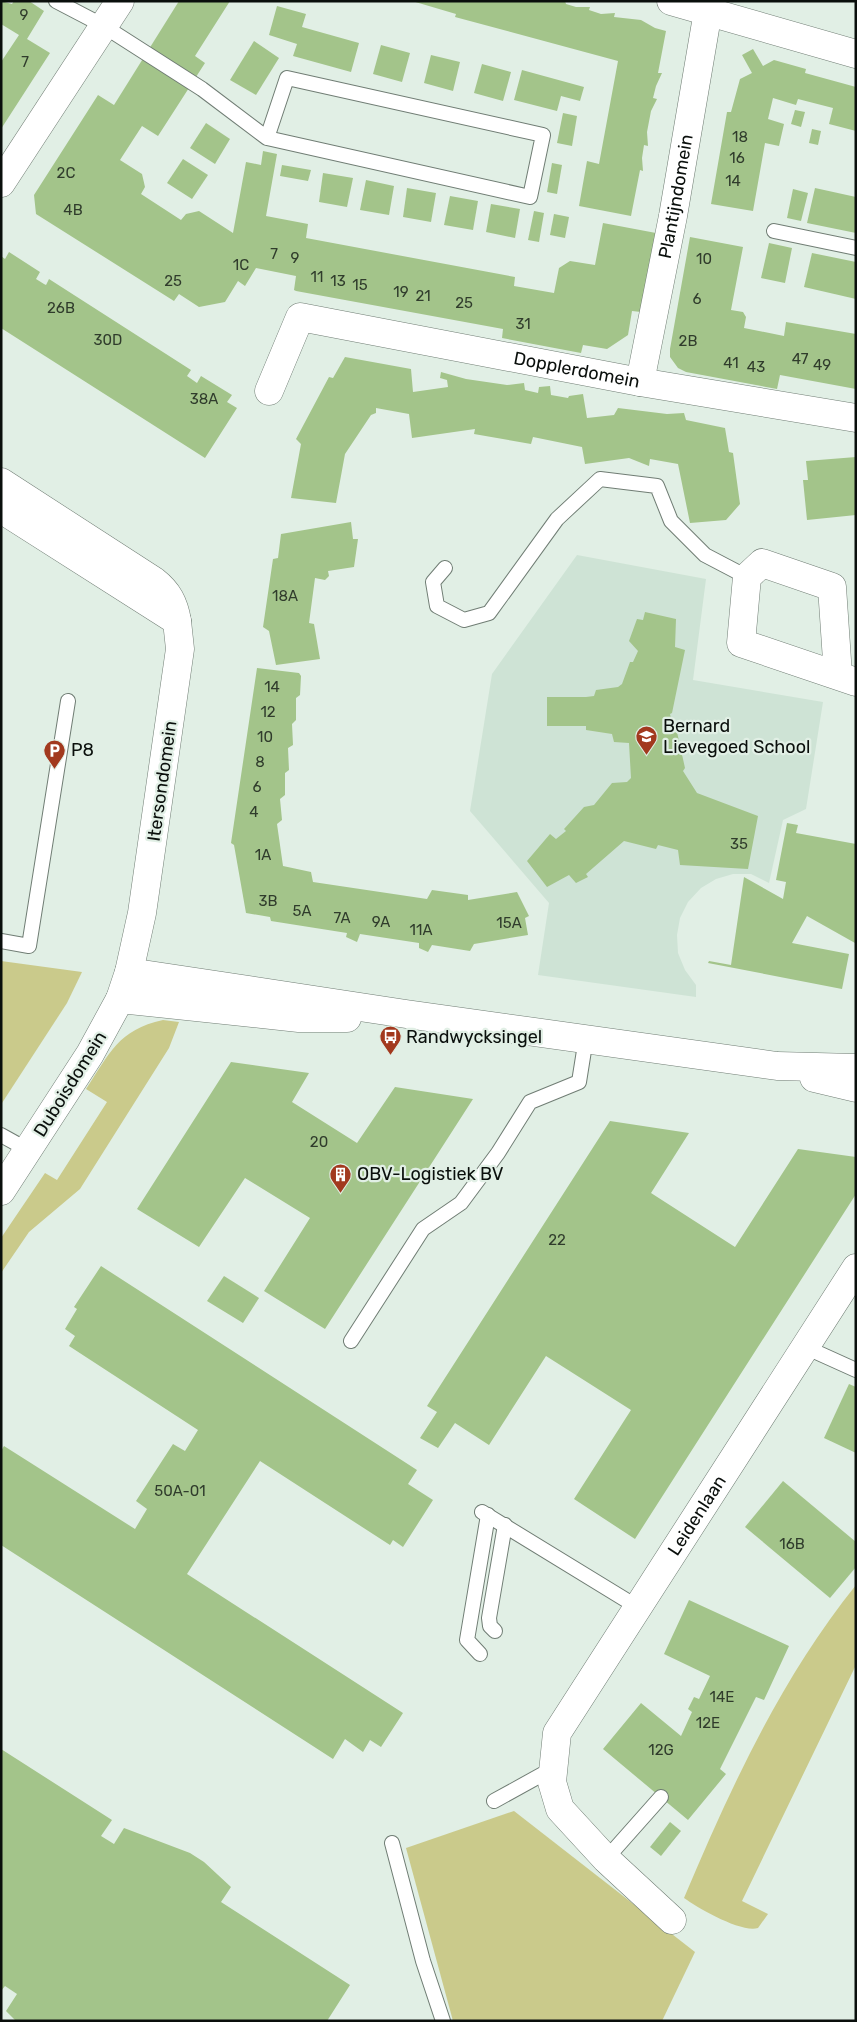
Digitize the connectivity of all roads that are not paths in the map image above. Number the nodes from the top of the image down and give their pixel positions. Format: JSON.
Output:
{"nodes":[{"id":1,"x":56,"y":1,"type":"edge"},
{"id":2,"x":120,"y":1,"type":"edge"},
{"id":3,"x":671,"y":1,"type":"edge"},
{"id":4,"x":708,"y":12,"type":"junction"},
{"id":5,"x":102,"y":25,"type":"junction"},
{"id":6,"x":856,"y":54,"type":"edge"},
{"id":7,"x":267,"y":138,"type":"junction"},
{"id":8,"x":1,"y":182,"type":"edge"},
{"id":9,"x":774,"y":231,"type":"dead end"},
{"id":10,"x":856,"y":248,"type":"edge"},
{"id":11,"x":640,"y":382,"type":"junction"},
{"id":12,"x":269,"y":390,"type":"dead end"},
{"id":13,"x":856,"y":418,"type":"edge"},
{"id":14,"x":1,"y":482,"type":"edge"},
{"id":15,"x":1,"y":510,"type":"edge"},
{"id":16,"x":445,"y":568,"type":"dead end"},
{"id":17,"x":747,"y":577,"type":"junction"},
{"id":18,"x":177,"y":621,"type":"junction"},
{"id":19,"x":847,"y":678,"type":"edge"},
{"id":20,"x":68,"y":701,"type":"dead end"},
{"id":21,"x":1,"y":941,"type":"edge"},
{"id":22,"x":129,"y":972,"type":"junction"},
{"id":23,"x":120,"y":999,"type":"junction"},
{"id":24,"x":406,"y":1014,"type":"junction"},
{"id":25,"x":586,"y":1038,"type":"junction"},
{"id":26,"x":777,"y":1066,"type":"junction"},
{"id":27,"x":856,"y":1068,"type":"edge"},
{"id":28,"x":856,"y":1088,"type":"edge"},
{"id":29,"x":1,"y":1135,"type":"edge"},
{"id":30,"x":28,"y":1150,"type":"junction"},
{"id":31,"x":1,"y":1191,"type":"edge"},
{"id":32,"x":856,"y":1268,"type":"edge"},
{"id":33,"x":351,"y":1341,"type":"dead end"},
{"id":34,"x":805,"y":1347,"type":"junction"},
{"id":35,"x":856,"y":1370,"type":"edge"},
{"id":36,"x":505,"y":1526,"type":"junction"},
{"id":37,"x":639,"y":1608,"type":"junction"},
{"id":38,"x":495,"y":1631,"type":"dead end"},
{"id":39,"x":480,"y":1654,"type":"dead end"},
{"id":40,"x":552,"y":1769,"type":"junction"},
{"id":41,"x":661,"y":1797,"type":"dead end"},
{"id":42,"x":494,"y":1801,"type":"dead end"},
{"id":43,"x":392,"y":1843,"type":"dead end"},
{"id":44,"x":606,"y":1859,"type":"junction"},
{"id":45,"x":672,"y":1920,"type":"dead end"},
{"id":46,"x":443,"y":2021,"type":"edge"}],
"edges":[{"from":1,"to":5,"type":"lane"},
{"from":2,"to":5,"type":"street"},
{"from":3,"to":4,"type":"street"},
{"from":4,"to":6,"type":"street"},
{"from":4,"to":11,"type":"street","name":"Plantijndomein"},
{"from":5,"to":7,"type":"lane"},
{"from":5,"to":8,"type":"street"},
{"from":7,"to":7,"type":"lane"},
{"from":9,"to":10,"type":"lane"},
{"from":11,"to":12,"type":"street","name":"Dopplerdomein"},
{"from":11,"to":13,"type":"street","name":"Dopplerdomein"},
{"from":14,"to":18,"type":"street","name":"Itersondomein"},
{"from":15,"to":18,"type":"street"},
{"from":16,"to":17,"type":"lane"},
{"from":17,"to":19,"type":"street"},
{"from":17,"to":19,"type":"street"},
{"from":18,"to":22,"type":"street","name":"Itersondomein"},
{"from":20,"to":21,"type":"lane"},
{"from":22,"to":23,"type":"street","name":"Duboisdomein"},
{"from":22,"to":24,"type":"street"},
{"from":23,"to":24,"type":"street"},
{"from":23,"to":30,"type":"street","name":"Duboisdomein"},
{"from":24,"to":25,"type":"street"},
{"from":25,"to":26,"type":"street"},
{"from":25,"to":33,"type":"lane"},
{"from":26,"to":27,"type":"street"},
{"from":26,"to":28,"type":"street"},
{"from":29,"to":30,"type":"lane"},
{"from":30,"to":31,"type":"street","name":"Duboisdomein"},
{"from":32,"to":34,"type":"street","name":"Leidenlaan"},
{"from":34,"to":35,"type":"lane"},
{"from":34,"to":37,"type":"street","name":"Leidenlaan"},
{"from":36,"to":37,"type":"lane"},
{"from":36,"to":38,"type":"lane"},
{"from":36,"to":39,"type":"lane"},
{"from":37,"to":40,"type":"street","name":"Leidenlaan"},
{"from":40,"to":42,"type":"lane"},
{"from":40,"to":44,"type":"street","name":"Leidenlaan"},
{"from":41,"to":44,"type":"lane"},
{"from":43,"to":46,"type":"lane"},
{"from":44,"to":45,"type":"street","name":"Leidenlaan"}]}
